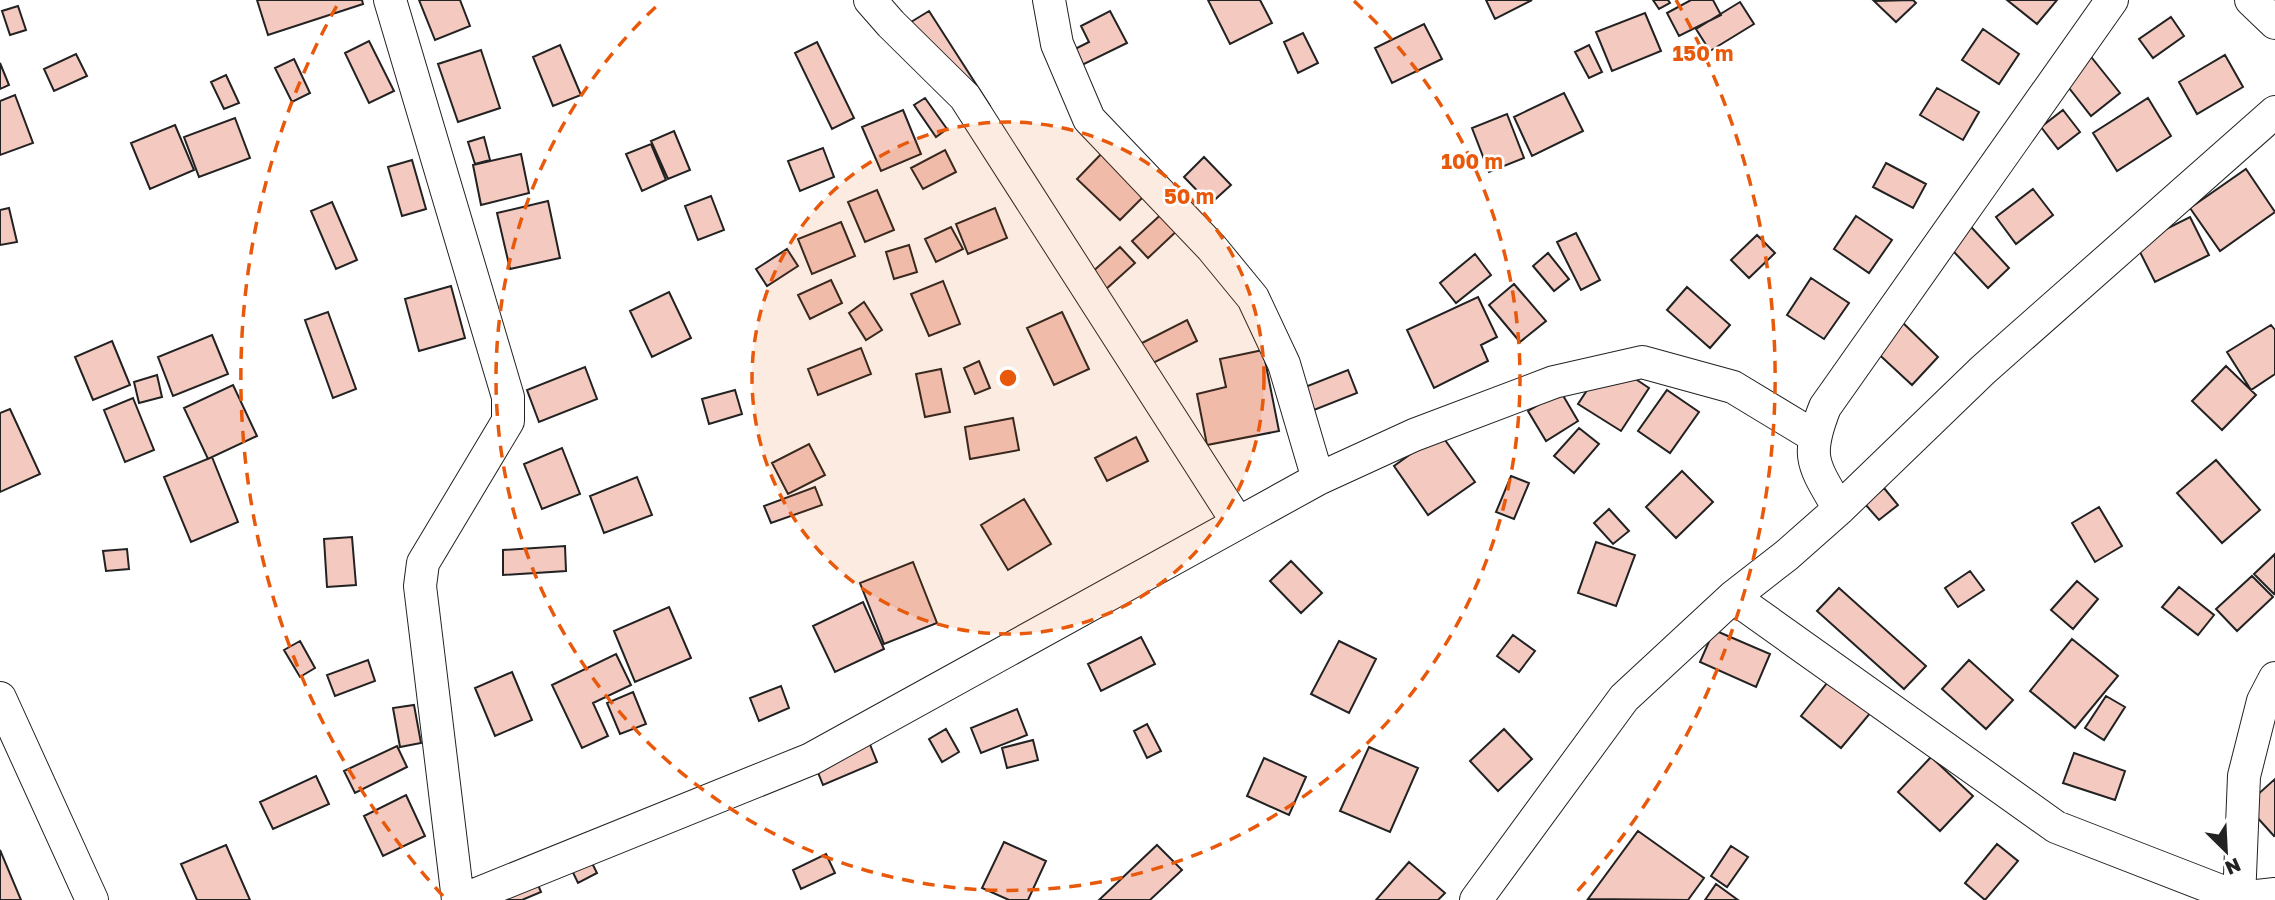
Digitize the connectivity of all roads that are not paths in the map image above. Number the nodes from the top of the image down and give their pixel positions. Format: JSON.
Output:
{"nodes":[{"id":1,"x":390,"y":0,"type":"edge"},
{"id":2,"x":870,"y":0,"type":"edge"},
{"id":3,"x":1049,"y":0,"type":"edge"},
{"id":4,"x":2250,"y":0,"type":"edge"},
{"id":5,"x":2105,"y":3,"type":"edge"},
{"id":6,"x":2275,"y":23,"type":"edge"},
{"id":7,"x":2275,"y":112,"type":"edge"},
{"id":8,"x":1814,"y":436,"type":"junction"},
{"id":9,"x":1318,"y":480,"type":"junction"},
{"id":10,"x":1839,"y":509,"type":"junction"},
{"id":11,"x":1238,"y":523,"type":"junction"},
{"id":12,"x":1733,"y":597,"type":"junction"},
{"id":13,"x":2275,"y":678,"type":"edge"},
{"id":14,"x":0,"y":698,"type":"edge"},
{"id":15,"x":2275,"y":894,"type":"edge"},
{"id":16,"x":2239,"y":899,"type":"edge"},
{"id":17,"x":92,"y":900,"type":"edge"},
{"id":18,"x":460,"y":900,"type":"edge"},
{"id":19,"x":1476,"y":900,"type":"edge"}],
"edges":[{"from":1,"to":18,"type":"street"},
{"from":2,"to":11,"type":"street"},
{"from":3,"to":9,"type":"street"},
{"from":4,"to":6,"type":"street"},
{"from":5,"to":8,"type":"street"},
{"from":7,"to":10,"type":"street"},
{"from":8,"to":9,"type":"street"},
{"from":8,"to":10,"type":"street"},
{"from":9,"to":11,"type":"street"},
{"from":10,"to":12,"type":"street"},
{"from":11,"to":18,"type":"street"},
{"from":12,"to":16,"type":"street"},
{"from":12,"to":19,"type":"street"},
{"from":13,"to":16,"type":"street"},
{"from":14,"to":17,"type":"street"},
{"from":15,"to":16,"type":"street"}]}
